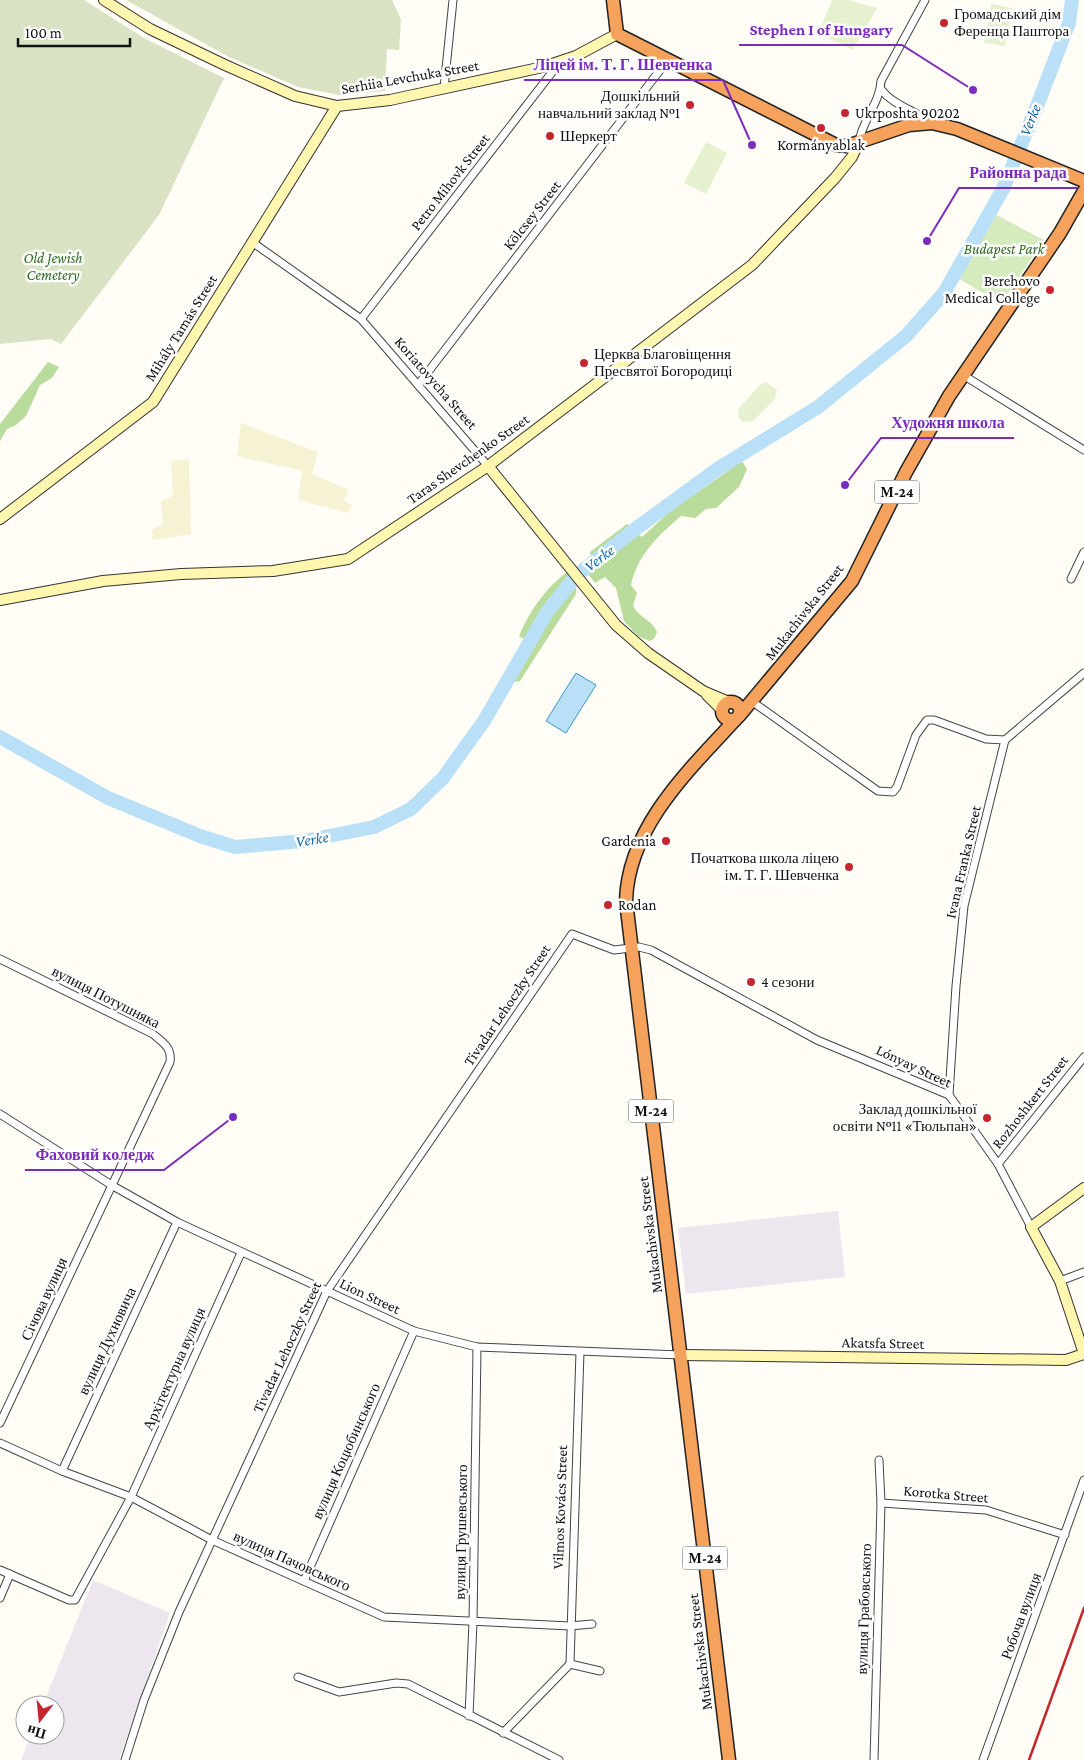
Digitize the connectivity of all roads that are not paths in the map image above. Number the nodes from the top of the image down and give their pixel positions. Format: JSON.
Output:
{"nodes":[{"id":1,"x":104,"y":0,"type":"edge"},
{"id":2,"x":453,"y":0,"type":"edge"},
{"id":3,"x":613,"y":0,"type":"edge"},
{"id":4,"x":926,"y":0,"type":"edge"},
{"id":5,"x":617,"y":34,"type":"junction"},
{"id":6,"x":560,"y":61,"type":"junction"},
{"id":7,"x":667,"y":61,"type":"junction"},
{"id":8,"x":444,"y":88,"type":"junction"},
{"id":9,"x":880,"y":89,"type":"junction"},
{"id":10,"x":337,"y":106,"type":"junction"},
{"id":11,"x":932,"y":123,"type":"junction"},
{"id":12,"x":859,"y":142,"type":"junction"},
{"id":13,"x":1084,"y":181,"type":"edge"},
{"id":14,"x":1084,"y":191,"type":"edge"},
{"id":15,"x":252,"y":242,"type":"junction"},
{"id":16,"x":361,"y":319,"type":"junction"},
{"id":17,"x":963,"y":375,"type":"junction"},
{"id":18,"x":418,"y":385,"type":"junction"},
{"id":19,"x":1084,"y":450,"type":"edge"},
{"id":20,"x":488,"y":466,"type":"junction"},
{"id":21,"x":0,"y":519,"type":"edge"},
{"id":22,"x":1084,"y":552,"type":"edge"},
{"id":23,"x":1071,"y":579,"type":"dead end"},
{"id":24,"x":0,"y":600,"type":"edge"},
{"id":25,"x":1084,"y":673,"type":"edge"},
{"id":26,"x":750,"y":700,"type":"junction"},
{"id":27,"x":727,"y":707,"type":"junction"},
{"id":28,"x":738,"y":718,"type":"junction"},
{"id":29,"x":721,"y":735,"type":"junction"},
{"id":30,"x":1006,"y":740,"type":"junction"},
{"id":31,"x":631,"y":947,"type":"junction"},
{"id":32,"x":0,"y":959,"type":"edge"},
{"id":33,"x":1084,"y":1056,"type":"edge"},
{"id":34,"x":949,"y":1095,"type":"junction"},
{"id":35,"x":0,"y":1114,"type":"edge"},
{"id":36,"x":998,"y":1164,"type":"junction"},
{"id":37,"x":113,"y":1186,"type":"junction"},
{"id":38,"x":1084,"y":1188,"type":"edge"},
{"id":39,"x":177,"y":1222,"type":"junction"},
{"id":40,"x":1032,"y":1226,"type":"junction"},
{"id":41,"x":241,"y":1253,"type":"junction"},
{"id":42,"x":1084,"y":1272,"type":"edge"},
{"id":43,"x":1060,"y":1281,"type":"junction"},
{"id":44,"x":327,"y":1291,"type":"junction"},
{"id":45,"x":414,"y":1331,"type":"junction"},
{"id":46,"x":478,"y":1347,"type":"junction"},
{"id":47,"x":580,"y":1352,"type":"junction"},
{"id":48,"x":681,"y":1355,"type":"junction"},
{"id":49,"x":1084,"y":1355,"type":"edge"},
{"id":50,"x":0,"y":1423,"type":"edge"},
{"id":51,"x":0,"y":1443,"type":"edge"},
{"id":52,"x":879,"y":1460,"type":"dead end"},
{"id":53,"x":62,"y":1471,"type":"junction"},
{"id":54,"x":1084,"y":1480,"type":"edge"},
{"id":55,"x":131,"y":1497,"type":"junction"},
{"id":56,"x":881,"y":1503,"type":"junction"},
{"id":57,"x":1065,"y":1535,"type":"junction"},
{"id":58,"x":212,"y":1540,"type":"junction"},
{"id":59,"x":0,"y":1570,"type":"edge"},
{"id":60,"x":10,"y":1574,"type":"junction"},
{"id":61,"x":304,"y":1581,"type":"junction"},
{"id":62,"x":0,"y":1598,"type":"edge"},
{"id":63,"x":473,"y":1622,"type":"junction"},
{"id":64,"x":592,"y":1624,"type":"dead end"},
{"id":65,"x":570,"y":1626,"type":"junction"},
{"id":66,"x":570,"y":1664,"type":"junction"},
{"id":67,"x":600,"y":1671,"type":"dead end"},
{"id":68,"x":298,"y":1677,"type":"dead end"},
{"id":69,"x":469,"y":1716,"type":"junction"},
{"id":70,"x":503,"y":1733,"type":"junction"},
{"id":71,"x":125,"y":1760,"type":"edge"},
{"id":72,"x":559,"y":1760,"type":"edge"},
{"id":73,"x":729,"y":1760,"type":"edge"},
{"id":74,"x":874,"y":1760,"type":"edge"},
{"id":75,"x":983,"y":1760,"type":"edge"}],
"edges":[{"from":1,"to":10,"type":"street","name":"Serhiia Levchuka Street"},
{"from":2,"to":8,"type":"street"},
{"from":3,"to":5,"type":"highway"},
{"from":4,"to":9,"type":"street"},
{"from":5,"to":6,"type":"street","name":"Serhiia Levchuka Street"},
{"from":5,"to":7,"type":"highway"},
{"from":6,"to":8,"type":"street","name":"Serhiia Levchuka Street"},
{"from":6,"to":16,"type":"street","name":"Petro Mihovk Street"},
{"from":7,"to":12,"type":"highway"},
{"from":7,"to":18,"type":"street","name":"Kölcsey Street"},
{"from":8,"to":10,"type":"street","name":"Serhiia Levchuka Street"},
{"from":9,"to":11,"type":"street"},
{"from":9,"to":12,"type":"street"},
{"from":10,"to":15,"type":"street","name":"Mihály Tamás Street"},
{"from":11,"to":12,"type":"highway"},
{"from":11,"to":13,"type":"highway"},
{"from":12,"to":20,"type":"street","name":"Taras Shevchenko Street"},
{"from":14,"to":17,"type":"highway","name":"Mukachivska Street","number":"М-24"},
{"from":15,"to":16,"type":"street","name":"Koriatovycha Street"},
{"from":15,"to":21,"type":"street","name":"Mihály Tamás Street"},
{"from":16,"to":18,"type":"street","name":"Koriatovycha Street"},
{"from":17,"to":19,"type":"street"},
{"from":17,"to":26,"type":"highway","name":"Mukachivska Street","number":"М-24"},
{"from":18,"to":20,"type":"street","name":"Koriatovycha Street"},
{"from":20,"to":24,"type":"street","name":"Taras Shevchenko Street"},
{"from":20,"to":27,"type":"street","name":"Koriatovycha Street"},
{"from":22,"to":23,"type":"street"},
{"from":25,"to":30,"type":"street"},
{"from":26,"to":27,"type":"highway","name":"Mukachivska Street","number":"М-24"},
{"from":26,"to":28,"type":"highway","name":"Mukachivska Street","number":"М-24"},
{"from":26,"to":30,"type":"street"},
{"from":27,"to":28,"type":"highway"},
{"from":27,"to":29,"type":"highway"},
{"from":28,"to":29,"type":"highway","name":"Mukachivska Street","number":"М-24"},
{"from":29,"to":31,"type":"highway","name":"Mukachivska Street","number":"М-24"},
{"from":30,"to":34,"type":"street","name":"Ivana Franka Street"},
{"from":31,"to":34,"type":"street","name":"Lónyay Street"},
{"from":31,"to":44,"type":"street","name":"Tivadar Lehoczky Street"},
{"from":31,"to":48,"type":"highway","name":"Mukachivska Street","number":"М-24"},
{"from":32,"to":37,"type":"street","name":"вулиця Потушняка"},
{"from":33,"to":36,"type":"street","name":"Rozhoshkert Street"},
{"from":34,"to":36,"type":"street","name":"Lónyay Street"},
{"from":35,"to":37,"type":"street","name":"Lion Street"},
{"from":36,"to":40,"type":"street","name":"Lónyay Street"},
{"from":37,"to":39,"type":"street","name":"Lion Street"},
{"from":37,"to":50,"type":"street","name":"Січова вулиця"},
{"from":38,"to":40,"type":"street"},
{"from":39,"to":41,"type":"street","name":"Lion Street"},
{"from":39,"to":53,"type":"street","name":"вулиця Духновича"},
{"from":40,"to":43,"type":"street","name":"Lónyay Street"},
{"from":41,"to":44,"type":"street","name":"Lion Street"},
{"from":41,"to":55,"type":"street","name":"Архітектурна вулиця"},
{"from":42,"to":43,"type":"street"},
{"from":43,"to":49,"type":"street","name":"Lónyay Street"},
{"from":44,"to":45,"type":"street","name":"Lion Street"},
{"from":44,"to":58,"type":"street","name":"Tivadar Lehoczky Street"},
{"from":45,"to":46,"type":"street","name":"Lion Street"},
{"from":45,"to":61,"type":"street","name":"вулиця Коцюбинського"},
{"from":46,"to":47,"type":"street","name":"Lion Street"},
{"from":46,"to":63,"type":"street","name":"вулиця Грушевського"},
{"from":47,"to":48,"type":"street","name":"Lion Street"},
{"from":47,"to":65,"type":"street","name":"Vilmos Kovács Street"},
{"from":48,"to":49,"type":"street","name":"Akatsfa Street"},
{"from":48,"to":73,"type":"highway","name":"Mukachivska Street","number":"М-24"},
{"from":51,"to":53,"type":"street","name":"вулиця Пачовського"},
{"from":52,"to":56,"type":"street","name":"вулиця Грабовського"},
{"from":53,"to":55,"type":"street","name":"вулиця Пачовського"},
{"from":54,"to":57,"type":"street","name":"Робоча вулиця"},
{"from":55,"to":58,"type":"street","name":"вулиця Пачовського"},
{"from":55,"to":60,"type":"street","name":"Архітектурна вулиця"},
{"from":56,"to":57,"type":"street","name":"Korotka Street"},
{"from":56,"to":74,"type":"street","name":"вулиця Грабовського"},
{"from":57,"to":75,"type":"street","name":"Робоча вулиця"},
{"from":58,"to":61,"type":"street","name":"вулиця Пачовського"},
{"from":58,"to":71,"type":"street","name":"Tivadar Lehoczky Street"},
{"from":59,"to":60,"type":"street"},
{"from":60,"to":62,"type":"street"},
{"from":61,"to":63,"type":"street","name":"вулиця Пачовського"},
{"from":63,"to":65,"type":"street","name":"вулиця Пачовського"},
{"from":63,"to":69,"type":"street","name":"вулиця Грушевського"},
{"from":64,"to":65,"type":"street","name":"вулиця Пачовського"},
{"from":65,"to":66,"type":"street","name":"Vilmos Kovács Street"},
{"from":66,"to":67,"type":"street"},
{"from":66,"to":70,"type":"street"},
{"from":68,"to":69,"type":"street"},
{"from":69,"to":70,"type":"street"},
{"from":70,"to":72,"type":"street"}]}
